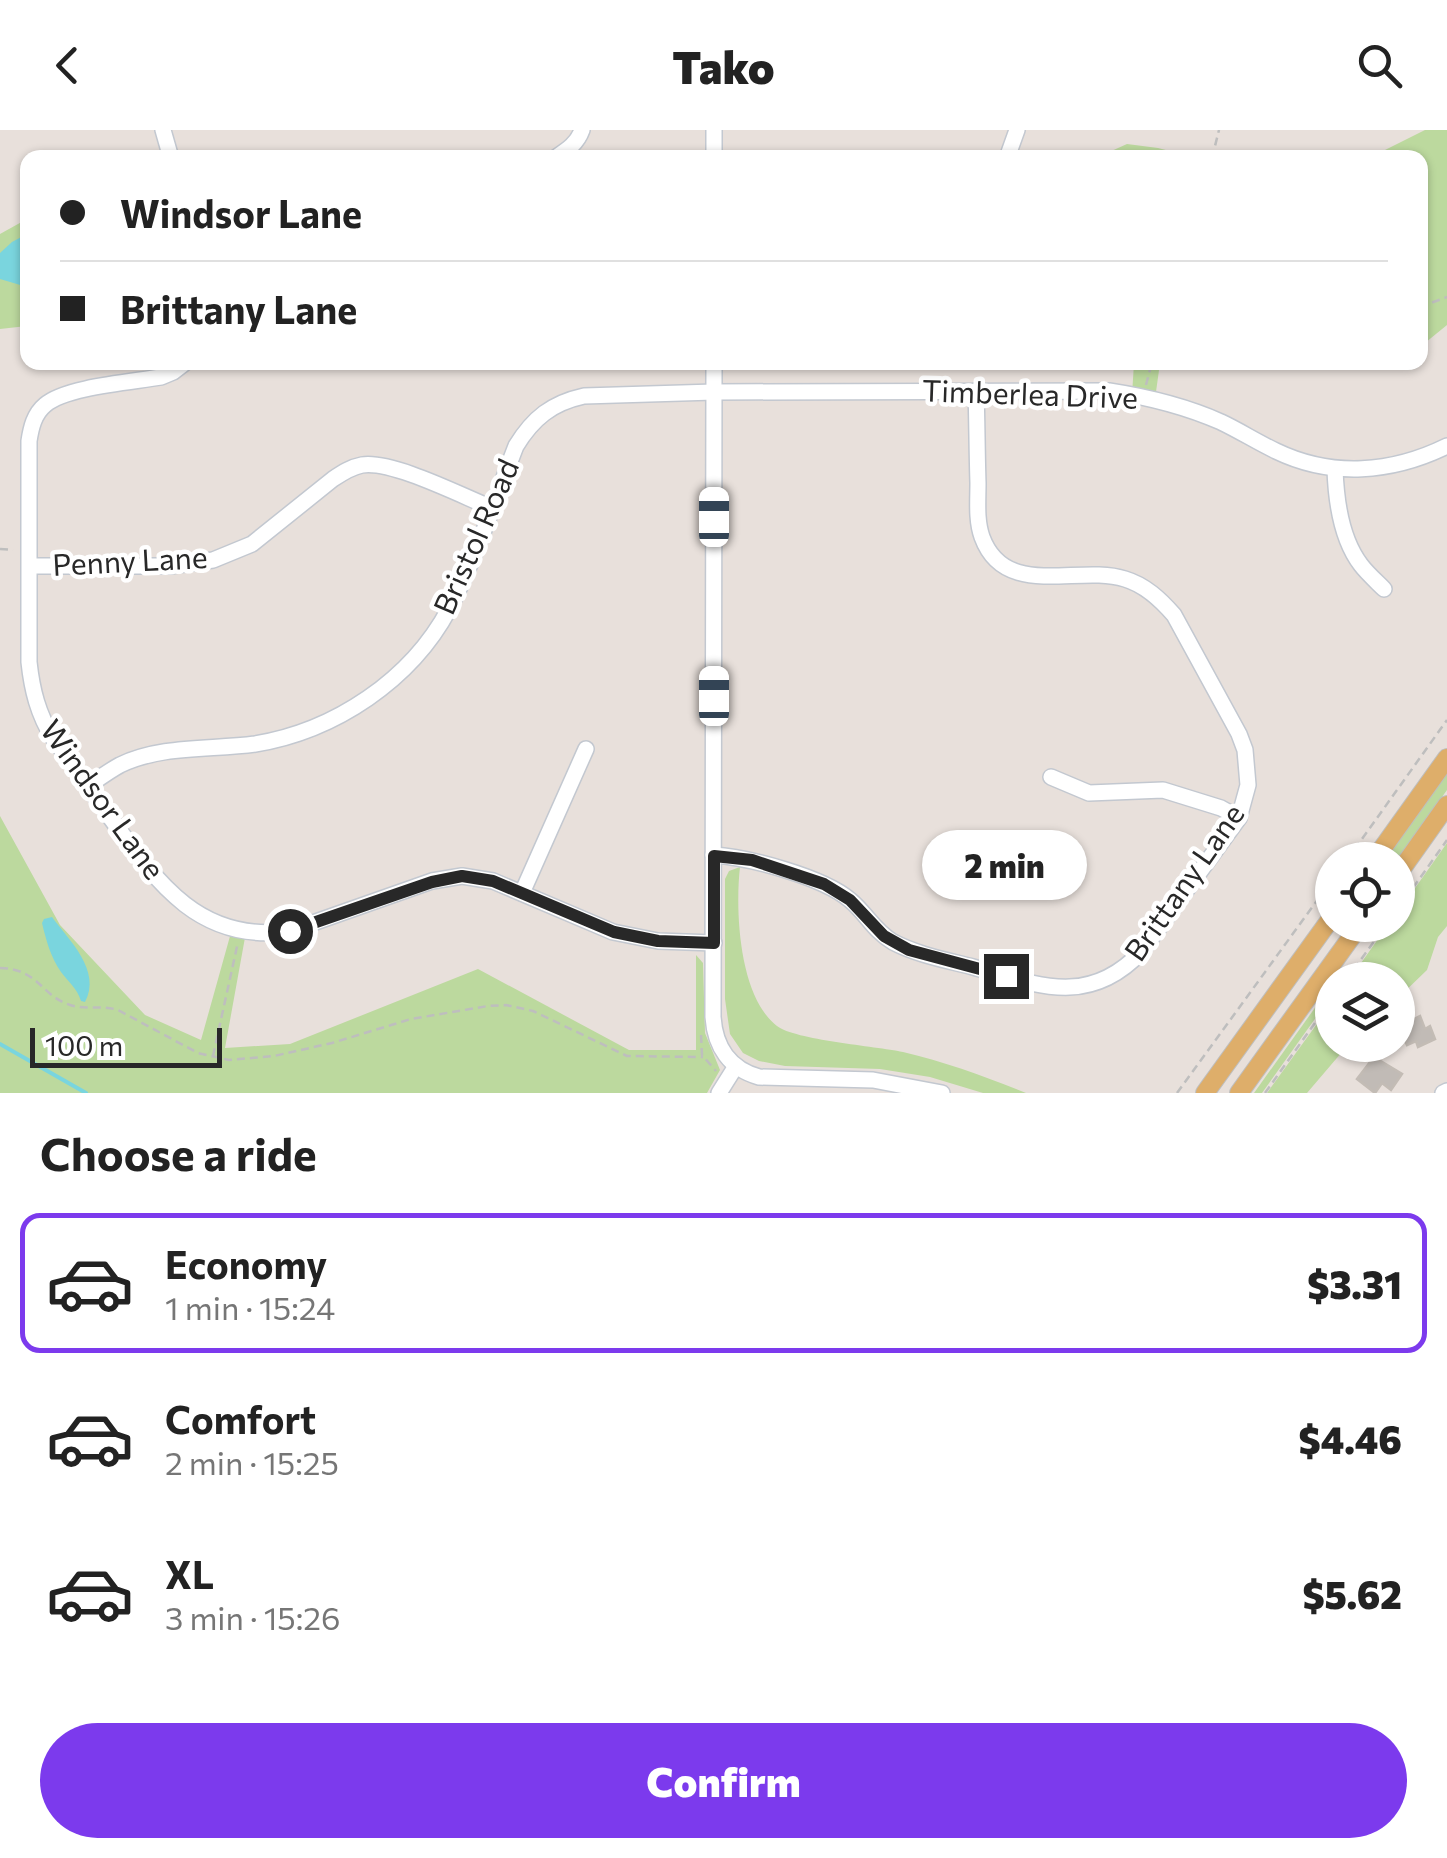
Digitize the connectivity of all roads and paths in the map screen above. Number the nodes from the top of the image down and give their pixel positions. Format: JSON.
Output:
{"nodes":[{"id":1,"x":582,"y":130,"type":"edge"},
{"id":2,"x":566,"y":150,"type":"edge"},
{"id":3,"x":176,"y":370,"type":"edge"},
{"id":4,"x":714,"y":370,"type":"edge"},
{"id":5,"x":1150,"y":370,"type":"edge"},
{"id":6,"x":714,"y":392,"type":"junction"},
{"id":7,"x":976,"y":392,"type":"junction"},
{"id":8,"x":1143,"y":396,"type":"junction"},
{"id":9,"x":1447,"y":446,"type":"edge"},
{"id":10,"x":1335,"y":469,"type":"junction"},
{"id":11,"x":492,"y":508,"type":"junction"},
{"id":12,"x":30,"y":566,"type":"junction"},
{"id":13,"x":1384,"y":589,"type":"dead end"},
{"id":14,"x":1447,"y":720,"type":"edge"},
{"id":15,"x":586,"y":749,"type":"dead end"},
{"id":16,"x":1447,"y":758,"type":"edge"},
{"id":17,"x":1051,"y":777,"type":"dead end"},
{"id":18,"x":88,"y":786,"type":"junction"},
{"id":19,"x":1447,"y":805,"type":"edge"},
{"id":20,"x":1239,"y":818,"type":"junction"},
{"id":21,"x":1447,"y":840,"type":"edge"},
{"id":22,"x":1360,"y":842,"type":"edge"},
{"id":23,"x":1387,"y":842,"type":"edge"},
{"id":24,"x":1415,"y":850,"type":"edge"},
{"id":25,"x":714,"y":856,"type":"junction"},
{"id":26,"x":1415,"y":884,"type":"edge"},
{"id":27,"x":522,"y":893,"type":"junction"},
{"id":28,"x":1315,"y":903,"type":"edge"},
{"id":29,"x":240,"y":931,"type":"junction"},
{"id":30,"x":1315,"y":941,"type":"edge"},
{"id":31,"x":1348,"y":942,"type":"edge"},
{"id":32,"x":714,"y":943,"type":"junction"},
{"id":33,"x":0,"y":968,"type":"edge"},
{"id":34,"x":1315,"y":1023,"type":"edge"},
{"id":35,"x":703,"y":1057,"type":"dead end"},
{"id":36,"x":213,"y":1058,"type":"junction"},
{"id":37,"x":736,"y":1066,"type":"junction"},
{"id":38,"x":719,"y":1093,"type":"edge"},
{"id":39,"x":942,"y":1093,"type":"edge"},
{"id":40,"x":1177,"y":1093,"type":"edge"},
{"id":41,"x":1206,"y":1093,"type":"edge"},
{"id":42,"x":1239,"y":1093,"type":"edge"},
{"id":43,"x":1265,"y":1093,"type":"edge"}],
"edges":[{"from":1,"to":2,"type":"street"},
{"from":3,"to":12,"type":"street","name":"Windsor Lane"},
{"from":4,"to":6,"type":"street"},
{"from":5,"to":8,"type":"path"},
{"from":6,"to":7,"type":"street","name":"Timberlea Drive"},
{"from":6,"to":11,"type":"street","name":"Bristol Road"},
{"from":6,"to":25,"type":"street"},
{"from":7,"to":8,"type":"street","name":"Timberlea Drive"},
{"from":7,"to":20,"type":"street","name":"Brittany Lane"},
{"from":8,"to":10,"type":"street","name":"Timberlea Drive"},
{"from":9,"to":10,"type":"street","name":"Timberlea Drive"},
{"from":10,"to":13,"type":"street"},
{"from":11,"to":12,"type":"street","name":"Penny Lane"},
{"from":11,"to":18,"type":"street","name":"Bristol Road"},
{"from":12,"to":18,"type":"street","name":"Windsor Lane"},
{"from":14,"to":22,"type":"path"},
{"from":15,"to":27,"type":"street"},
{"from":16,"to":23,"type":"main road"},
{"from":17,"to":20,"type":"street"},
{"from":18,"to":29,"type":"street","name":"Windsor Lane"},
{"from":19,"to":24,"type":"main road"},
{"from":20,"to":25,"type":"street","name":"Brittany Lane"},
{"from":21,"to":26,"type":"path"},
{"from":25,"to":32,"type":"street"},
{"from":27,"to":29,"type":"street","name":"Windsor Lane"},
{"from":27,"to":32,"type":"street","name":"Windsor Lane"},
{"from":28,"to":40,"type":"path"},
{"from":29,"to":36,"type":"path"},
{"from":30,"to":41,"type":"main road"},
{"from":31,"to":42,"type":"main road"},
{"from":32,"to":37,"type":"street"},
{"from":33,"to":36,"type":"path"},
{"from":34,"to":43,"type":"path"},
{"from":35,"to":36,"type":"path"},
{"from":37,"to":38,"type":"street"},
{"from":37,"to":39,"type":"street"}]}
